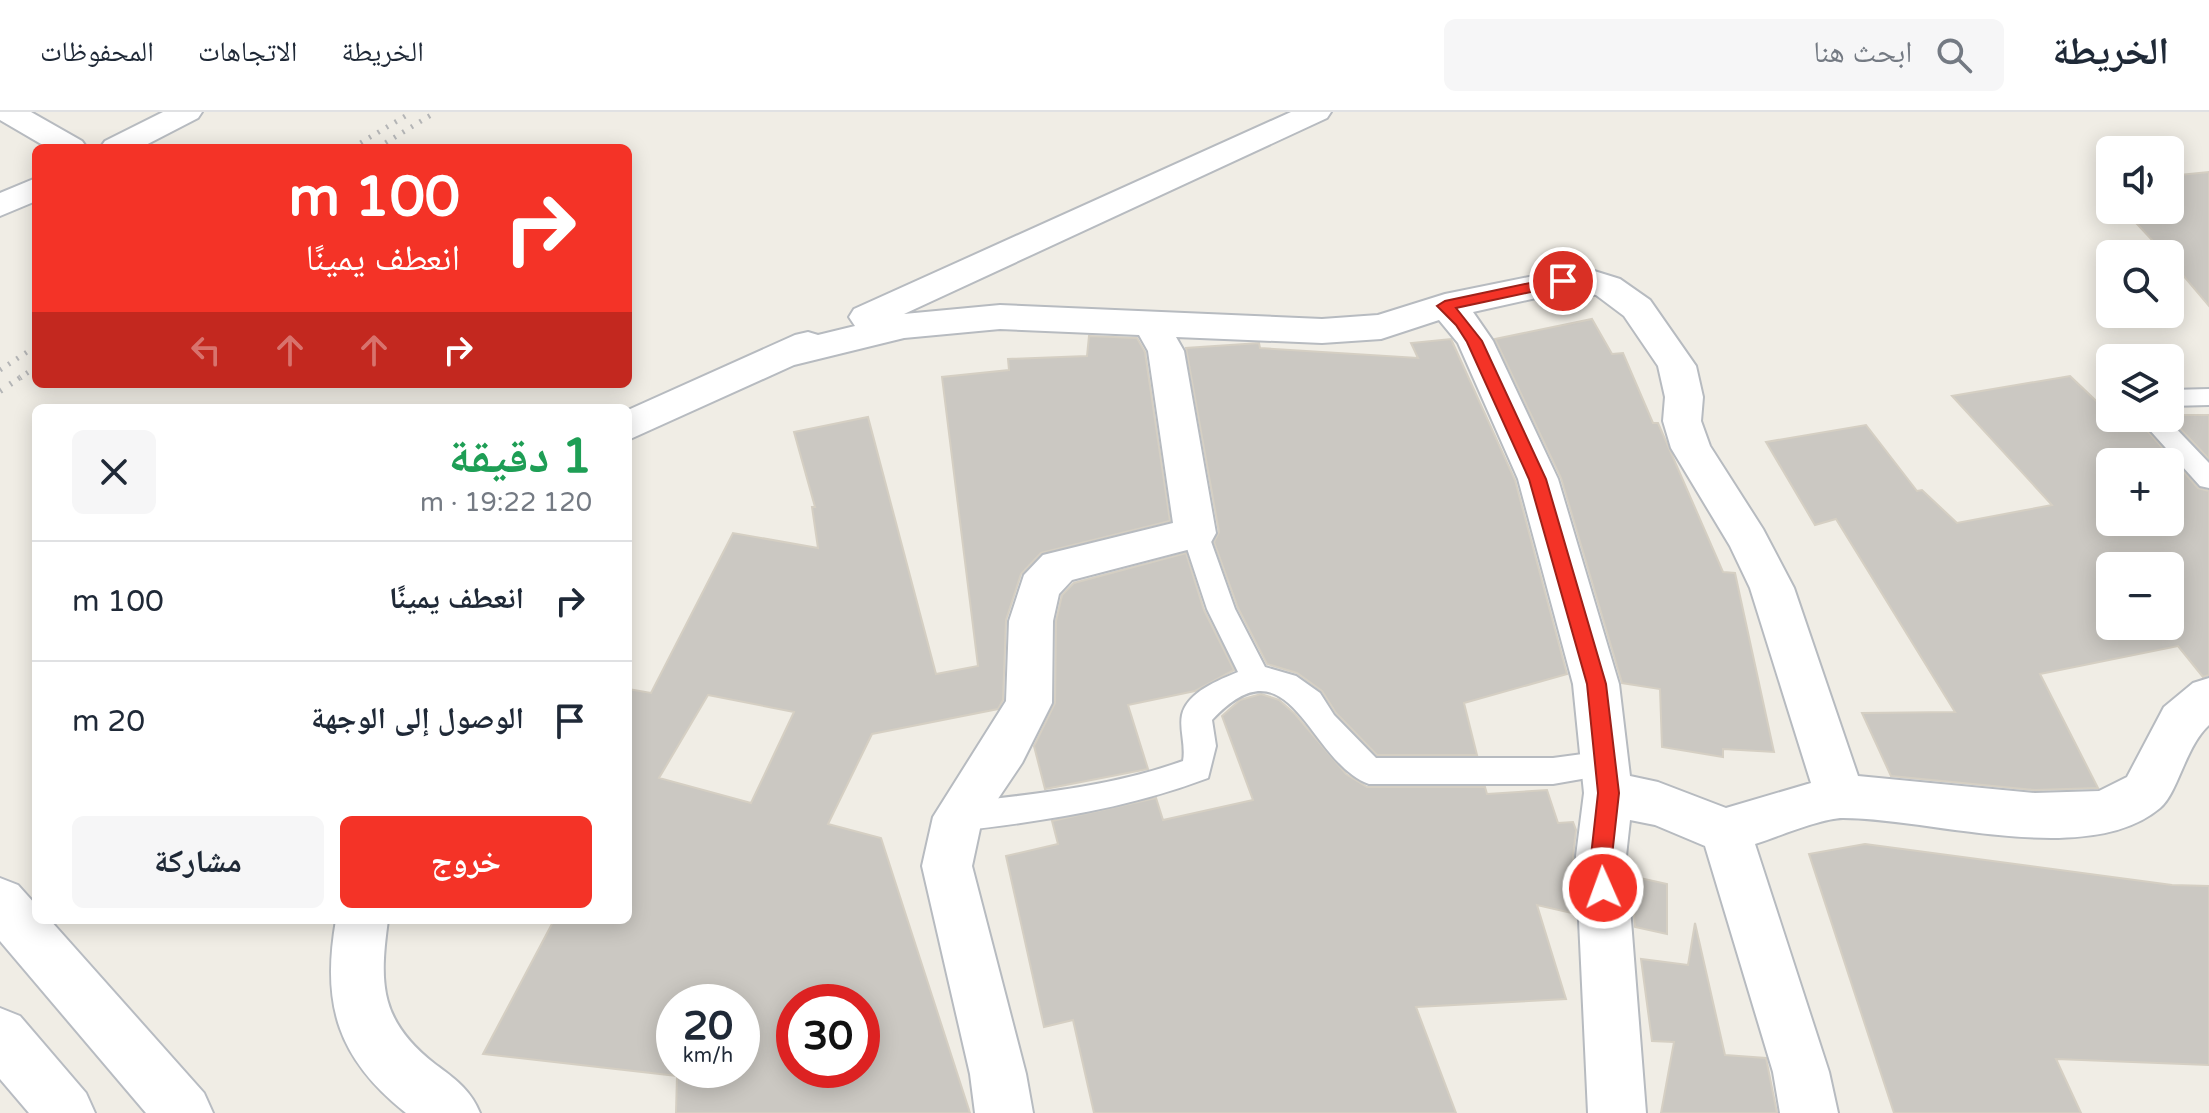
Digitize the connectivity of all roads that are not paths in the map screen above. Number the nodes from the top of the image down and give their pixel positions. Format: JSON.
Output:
{"nodes":[{"id":1,"x":9,"y":112,"type":"edge"},
{"id":2,"x":187,"y":112,"type":"edge"},
{"id":3,"x":1316,"y":112,"type":"edge"},
{"id":4,"x":64,"y":144,"type":"edge"},
{"id":5,"x":124,"y":144,"type":"edge"},
{"id":6,"x":32,"y":190,"type":"edge"},
{"id":7,"x":0,"y":206,"type":"edge"},
{"id":8,"x":1445,"y":306,"type":"junction"},
{"id":9,"x":1152,"y":326,"type":"junction"},
{"id":10,"x":781,"y":356,"type":"junction"},
{"id":11,"x":2209,"y":397,"type":"edge"},
{"id":12,"x":2184,"y":398,"type":"edge"},
{"id":13,"x":632,"y":424,"type":"edge"},
{"id":14,"x":2164,"y":432,"type":"edge"},
{"id":15,"x":2209,"y":479,"type":"edge"},
{"id":16,"x":1195,"y":533,"type":"junction"},
{"id":17,"x":1255,"y":677,"type":"junction"},
{"id":18,"x":2209,"y":697,"type":"edge"},
{"id":19,"x":1607,"y":778,"type":"junction"},
{"id":20,"x":1840,"y":796,"type":"junction"},
{"id":21,"x":958,"y":817,"type":"junction"},
{"id":22,"x":1726,"y":831,"type":"junction"},
{"id":23,"x":0,"y":902,"type":"edge"},
{"id":24,"x":361,"y":924,"type":"edge"},
{"id":25,"x":0,"y":1036,"type":"edge"},
{"id":26,"x":66,"y":1113,"type":"edge"},
{"id":27,"x":184,"y":1113,"type":"edge"},
{"id":28,"x":451,"y":1113,"type":"edge"},
{"id":29,"x":1004,"y":1113,"type":"edge"},
{"id":30,"x":1617,"y":1113,"type":"edge"},
{"id":31,"x":1809,"y":1113,"type":"edge"}],
"edges":[{"from":1,"to":4,"type":"street"},
{"from":2,"to":5,"type":"street"},
{"from":3,"to":10,"type":"street"},
{"from":6,"to":7,"type":"street"},
{"from":8,"to":9,"type":"street"},
{"from":8,"to":19,"type":"street"},
{"from":8,"to":20,"type":"street"},
{"from":9,"to":10,"type":"street"},
{"from":9,"to":16,"type":"street"},
{"from":10,"to":13,"type":"street"},
{"from":11,"to":12,"type":"lane"},
{"from":14,"to":15,"type":"lane"},
{"from":16,"to":17,"type":"lane"},
{"from":16,"to":21,"type":"street"},
{"from":17,"to":19,"type":"lane"},
{"from":17,"to":21,"type":"lane"},
{"from":18,"to":20,"type":"street"},
{"from":19,"to":22,"type":"street"},
{"from":19,"to":30,"type":"street"},
{"from":20,"to":22,"type":"street"},
{"from":21,"to":29,"type":"street"},
{"from":22,"to":31,"type":"street"},
{"from":23,"to":27,"type":"street"},
{"from":24,"to":28,"type":"street"},
{"from":25,"to":26,"type":"street"}]}
